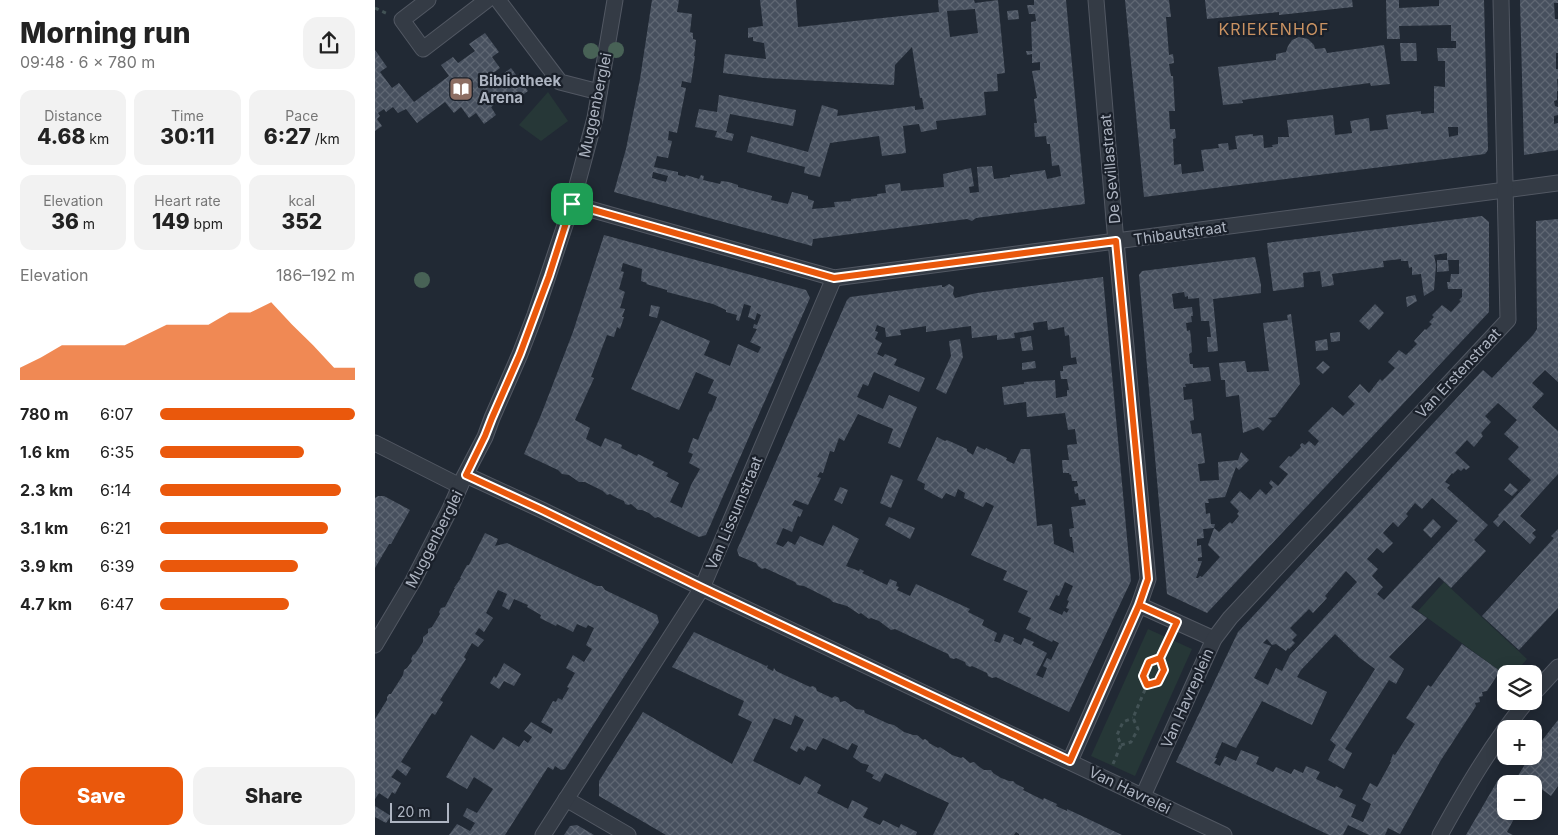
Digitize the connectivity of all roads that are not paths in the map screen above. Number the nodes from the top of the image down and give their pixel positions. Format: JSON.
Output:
{"nodes":[{"id":1,"x":428,"y":0,"type":"edge"},
{"id":2,"x":487,"y":0,"type":"edge"},
{"id":3,"x":498,"y":0,"type":"edge"},
{"id":4,"x":615,"y":0,"type":"edge"},
{"id":5,"x":1096,"y":0,"type":"edge"},
{"id":6,"x":1501,"y":0,"type":"edge"},
{"id":7,"x":599,"y":92,"type":"junction"},
{"id":8,"x":1558,"y":183,"type":"edge"},
{"id":9,"x":1506,"y":190,"type":"junction"},
{"id":10,"x":572,"y":204,"type":"junction"},
{"id":11,"x":1116,"y":241,"type":"junction"},
{"id":12,"x":834,"y":278,"type":"junction"},
{"id":13,"x":375,"y":443,"type":"edge"},
{"id":14,"x":463,"y":481,"type":"junction"},
{"id":15,"x":702,"y":588,"type":"junction"},
{"id":16,"x":1139,"y":605,"type":"junction"},
{"id":17,"x":1214,"y":639,"type":"junction"},
{"id":18,"x":375,"y":645,"type":"edge"},
{"id":19,"x":1558,"y":667,"type":"edge"},
{"id":20,"x":1542,"y":684,"type":"edge"},
{"id":21,"x":1520,"y":710,"type":"edge"},
{"id":22,"x":1070,"y":761,"type":"junction"},
{"id":23,"x":1143,"y":796,"type":"junction"},
{"id":24,"x":566,"y":799,"type":"junction"},
{"id":25,"x":543,"y":835,"type":"edge"},
{"id":26,"x":628,"y":835,"type":"edge"},
{"id":27,"x":1224,"y":835,"type":"edge"},
{"id":28,"x":1441,"y":835,"type":"edge"}],
"edges":[{"from":1,"to":2,"type":"street"},
{"from":3,"to":7,"type":"street"},
{"from":4,"to":7,"type":"street","name":"Muggenberglei"},
{"from":5,"to":11,"type":"street","name":"De Sevillastraat"},
{"from":6,"to":9,"type":"street","name":"Van Erstenstraat"},
{"from":7,"to":10,"type":"street","name":"Muggenberglei"},
{"from":8,"to":9,"type":"street","name":"Thibautstraat"},
{"from":9,"to":11,"type":"street","name":"Thibautstraat"},
{"from":9,"to":17,"type":"street","name":"Van Erstenstraat"},
{"from":10,"to":12,"type":"street","name":"Thibautstraat"},
{"from":10,"to":14,"type":"street","name":"Muggenberglei"},
{"from":11,"to":12,"type":"street","name":"Thibautstraat"},
{"from":11,"to":16,"type":"street","name":"De Sevillastraat"},
{"from":12,"to":15,"type":"street","name":"Van Lissumstraat"},
{"from":13,"to":14,"type":"street","name":"Van Havrelei"},
{"from":14,"to":15,"type":"street","name":"Van Havrelei"},
{"from":14,"to":18,"type":"street","name":"Muggenberglei"},
{"from":15,"to":22,"type":"street","name":"Van Havrelei"},
{"from":15,"to":24,"type":"street","name":"Van Lissumstraat"},
{"from":16,"to":17,"type":"street","name":"Van Havreplein"},
{"from":16,"to":22,"type":"street"},
{"from":17,"to":23,"type":"street","name":"Van Havreplein"},
{"from":19,"to":20,"type":"street"},
{"from":21,"to":28,"type":"street"},
{"from":22,"to":23,"type":"street","name":"Van Havrelei"},
{"from":23,"to":27,"type":"street","name":"Van Havrelei"},
{"from":24,"to":25,"type":"street","name":"Van Lissumstraat"},
{"from":24,"to":26,"type":"street"}]}
